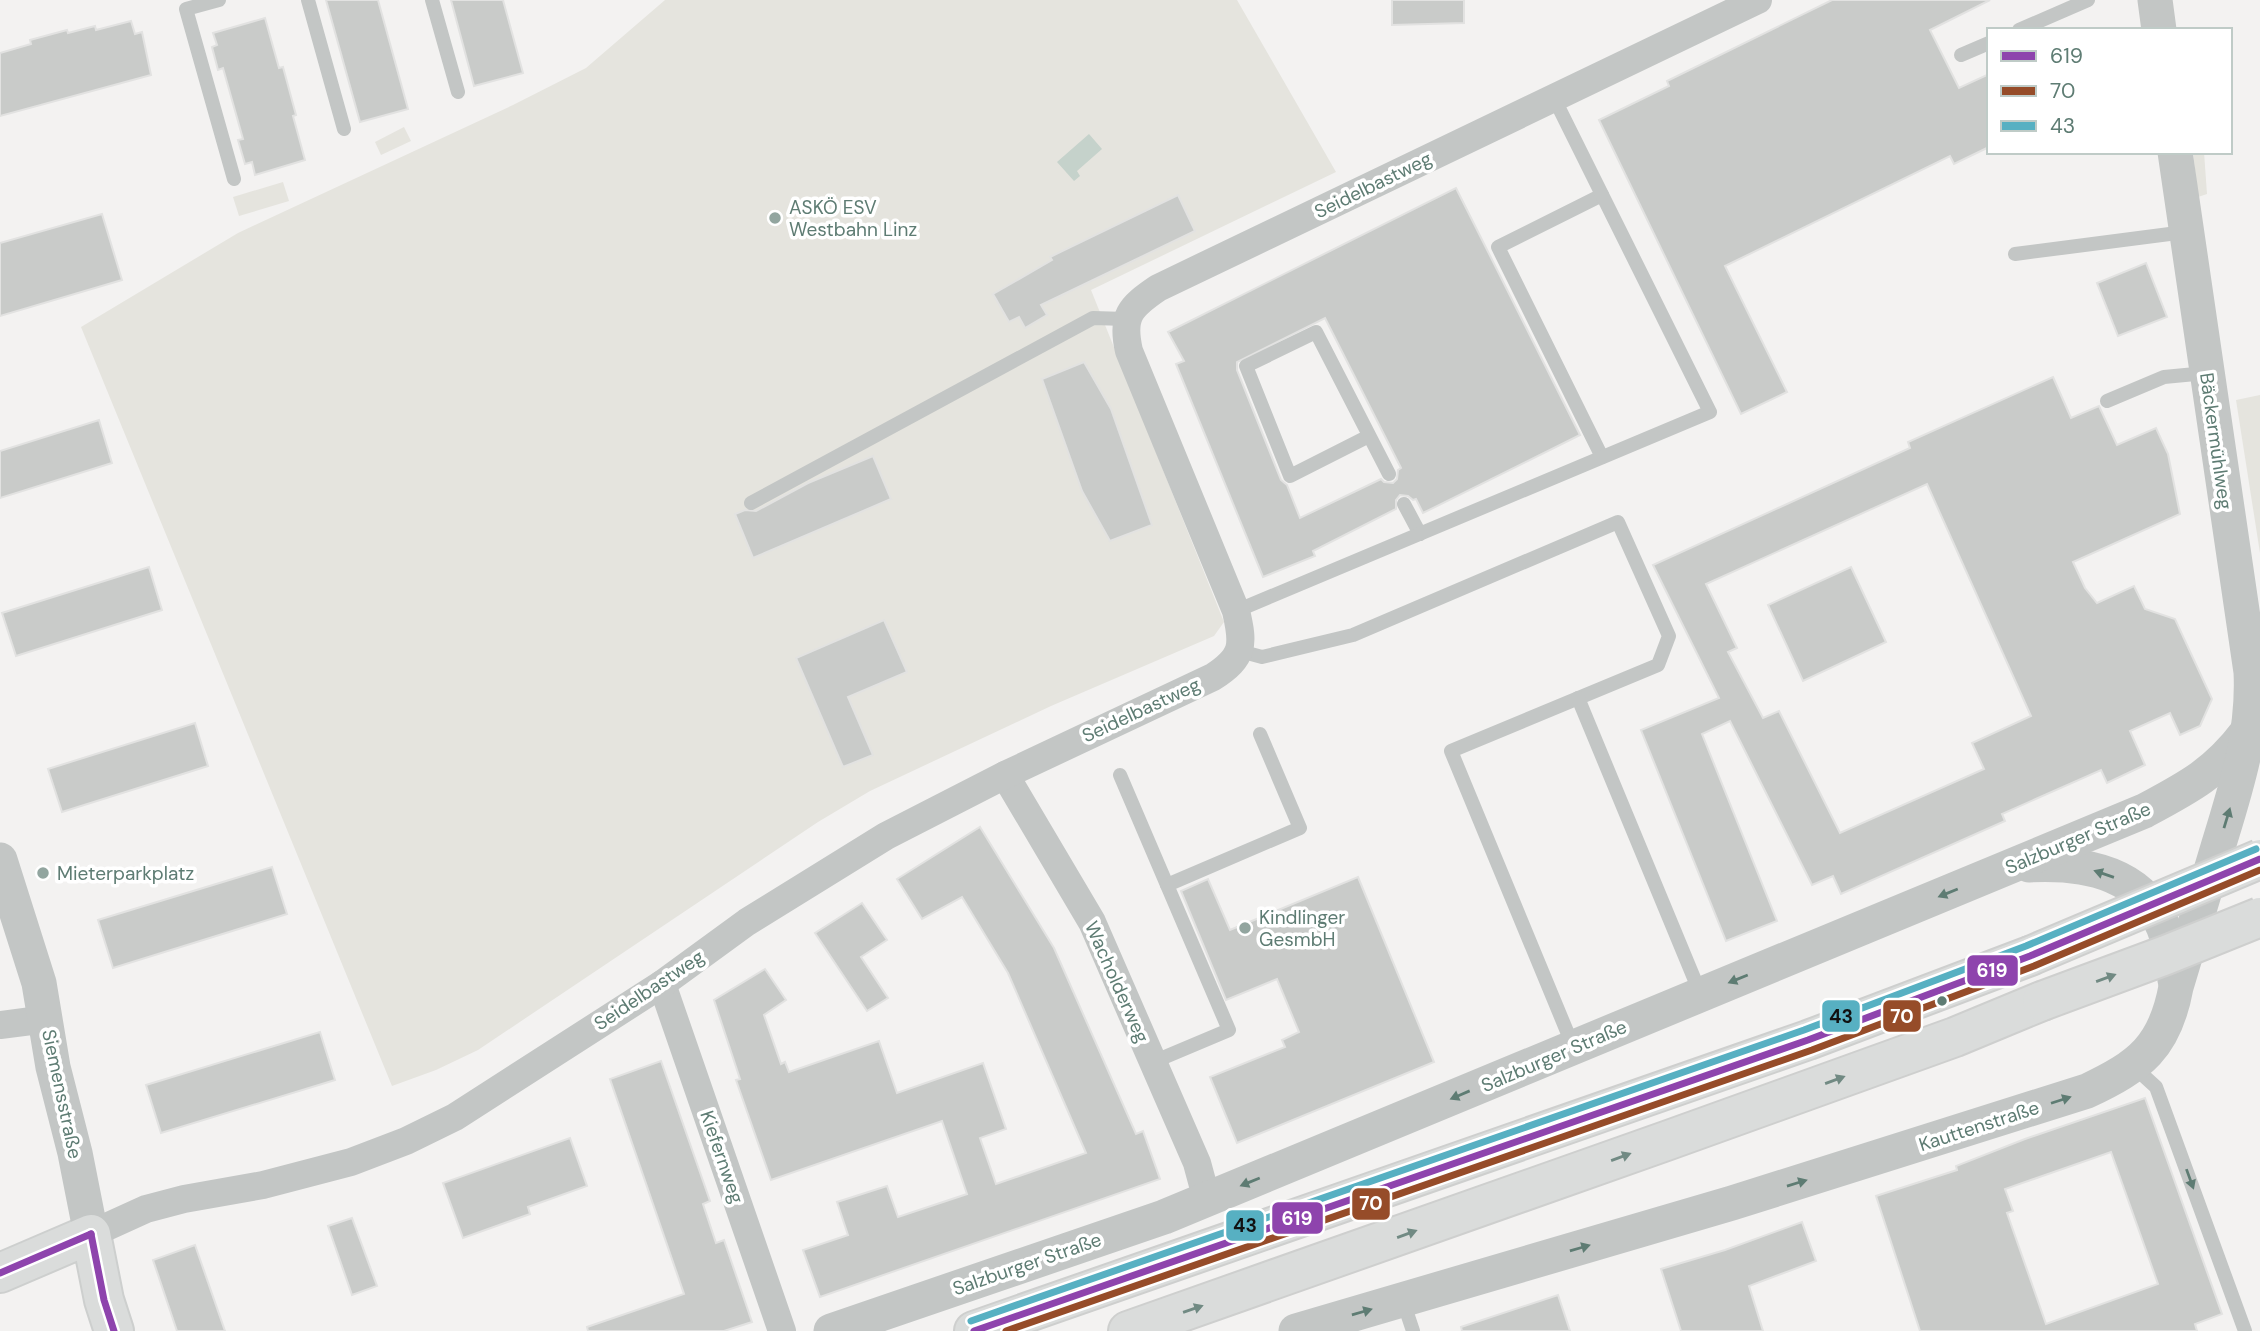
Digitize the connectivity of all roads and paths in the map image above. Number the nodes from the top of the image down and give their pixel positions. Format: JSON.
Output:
{"nodes":[{"id":1,"x":219,"y":0,"type":"edge"},
{"id":2,"x":308,"y":0,"type":"edge"},
{"id":3,"x":432,"y":0,"type":"edge"},
{"id":4,"x":1758,"y":0,"type":"edge"},
{"id":5,"x":2088,"y":0,"type":"edge"},
{"id":6,"x":2155,"y":0,"type":"edge"},
{"id":7,"x":2024,"y":28,"type":"edge"},
{"id":8,"x":2159,"y":28,"type":"edge"},
{"id":9,"x":1987,"y":44,"type":"edge"},
{"id":10,"x":1961,"y":55,"type":"dead end"},
{"id":11,"x":458,"y":92,"type":"dead end"},
{"id":12,"x":1554,"y":98,"type":"junction"},
{"id":13,"x":344,"y":128,"type":"dead end"},
{"id":14,"x":2175,"y":154,"type":"edge"},
{"id":15,"x":234,"y":179,"type":"dead end"},
{"id":16,"x":1602,"y":195,"type":"junction"},
{"id":17,"x":2185,"y":232,"type":"junction"},
{"id":18,"x":2015,"y":254,"type":"dead end"},
{"id":19,"x":1126,"y":319,"type":"junction"},
{"id":20,"x":2206,"y":373,"type":"junction"},
{"id":21,"x":2107,"y":401,"type":"dead end"},
{"id":22,"x":1369,"y":436,"type":"junction"},
{"id":23,"x":1602,"y":457,"type":"junction"},
{"id":24,"x":1389,"y":474,"type":"dead end"},
{"id":25,"x":751,"y":503,"type":"dead end"},
{"id":26,"x":1404,"y":505,"type":"dead end"},
{"id":27,"x":1420,"y":534,"type":"junction"},
{"id":28,"x":1236,"y":611,"type":"junction"},
{"id":29,"x":1240,"y":651,"type":"junction"},
{"id":30,"x":1578,"y":698,"type":"junction"},
{"id":31,"x":2249,"y":729,"type":"junction"},
{"id":32,"x":1260,"y":734,"type":"dead end"},
{"id":33,"x":1005,"y":775,"type":"junction"},
{"id":34,"x":1120,"y":775,"type":"dead end"},
{"id":35,"x":2260,"y":859,"type":"edge"},
{"id":36,"x":0,"y":860,"type":"edge"},
{"id":37,"x":2011,"y":866,"type":"junction"},
{"id":38,"x":1167,"y":885,"type":"junction"},
{"id":39,"x":2260,"y":917,"type":"edge"},
{"id":40,"x":662,"y":984,"type":"junction"},
{"id":41,"x":2176,"y":987,"type":"junction"},
{"id":42,"x":1701,"y":995,"type":"junction"},
{"id":43,"x":47,"y":1019,"type":"junction"},
{"id":44,"x":0,"y":1025,"type":"edge"},
{"id":45,"x":1574,"y":1048,"type":"junction"},
{"id":46,"x":1153,"y":1062,"type":"junction"},
{"id":47,"x":2133,"y":1066,"type":"junction"},
{"id":48,"x":1207,"y":1200,"type":"junction"},
{"id":49,"x":91,"y":1234,"type":"junction"},
{"id":50,"x":0,"y":1273,"type":"edge"},
{"id":51,"x":1408,"y":1315,"type":"edge"},
{"id":52,"x":114,"y":1331,"type":"edge"},
{"id":53,"x":782,"y":1331,"type":"edge"},
{"id":54,"x":831,"y":1331,"type":"edge"},
{"id":55,"x":974,"y":1331,"type":"edge"},
{"id":56,"x":1128,"y":1331,"type":"edge"},
{"id":57,"x":1296,"y":1331,"type":"edge"},
{"id":58,"x":2245,"y":1331,"type":"edge"}],
"edges":[{"from":1,"to":15,"type":"lane"},
{"from":2,"to":13,"type":"lane"},
{"from":3,"to":11,"type":"lane"},
{"from":4,"to":12,"type":"street","name":"Seidelbastweg"},
{"from":5,"to":7,"type":"lane"},
{"from":6,"to":8,"type":"street"},
{"from":9,"to":10,"type":"lane"},
{"from":12,"to":16,"type":"lane"},
{"from":12,"to":19,"type":"street","name":"Seidelbastweg"},
{"from":14,"to":17,"type":"street","name":"Bäckermühlweg"},
{"from":16,"to":23,"type":"lane"},
{"from":16,"to":23,"type":"lane"},
{"from":17,"to":18,"type":"lane"},
{"from":17,"to":20,"type":"street","name":"Bäckermühlweg"},
{"from":19,"to":25,"type":"lane"},
{"from":19,"to":28,"type":"street"},
{"from":20,"to":21,"type":"lane"},
{"from":20,"to":31,"type":"street","name":"Bäckermühlweg"},
{"from":22,"to":22,"type":"lane"},
{"from":22,"to":24,"type":"lane"},
{"from":23,"to":27,"type":"lane"},
{"from":26,"to":27,"type":"lane"},
{"from":27,"to":28,"type":"lane"},
{"from":28,"to":29,"type":"street"},
{"from":29,"to":30,"type":"lane"},
{"from":29,"to":33,"type":"street","name":"Seidelbastweg"},
{"from":30,"to":42,"type":"lane"},
{"from":30,"to":45,"type":"lane"},
{"from":31,"to":37,"type":"street","name":"Salzburger Straße"},
{"from":41,"to":31,"type":"street","name":"Kauttenstraße","one_way":true},
{"from":32,"to":38,"type":"lane"},
{"from":33,"to":40,"type":"street","name":"Seidelbastweg"},
{"from":33,"to":46,"type":"street","name":"Wacholderweg"},
{"from":34,"to":38,"type":"lane"},
{"from":35,"to":55,"type":"main road","bridge":true},
{"from":36,"to":43,"type":"street","name":"Siemensstraße"},
{"from":41,"to":37,"type":"street","name":"Kauttenstraße","one_way":true},
{"from":37,"to":42,"type":"street","name":"Salzburger Straße","one_way":true},
{"from":38,"to":46,"type":"lane"},
{"from":56,"to":39,"type":"main road","one_way":true,"bridge":true},
{"from":40,"to":49,"type":"street","name":"Seidelbastweg"},
{"from":40,"to":53,"type":"street","name":"Kiefernweg"},
{"from":41,"to":47,"type":"street","name":"Kauttenstraße"},
{"from":42,"to":45,"type":"street","name":"Salzburger Straße"},
{"from":43,"to":44,"type":"street"},
{"from":43,"to":49,"type":"street","name":"Siemensstraße"},
{"from":45,"to":48,"type":"street","name":"Salzburger Straße","one_way":true},
{"from":46,"to":48,"type":"street","name":"Wacholderweg"},
{"from":51,"to":47,"type":"street","name":"Kauttenstraße","one_way":true},
{"from":47,"to":58,"type":"lane","one_way":true},
{"from":48,"to":54,"type":"street","name":"Salzburger Straße"},
{"from":49,"to":50,"type":"main road"},
{"from":49,"to":52,"type":"main road","name":"Siemensstraße"},
{"from":57,"to":51,"type":"street","name":"Kauttenstraße","one_way":true}]}
